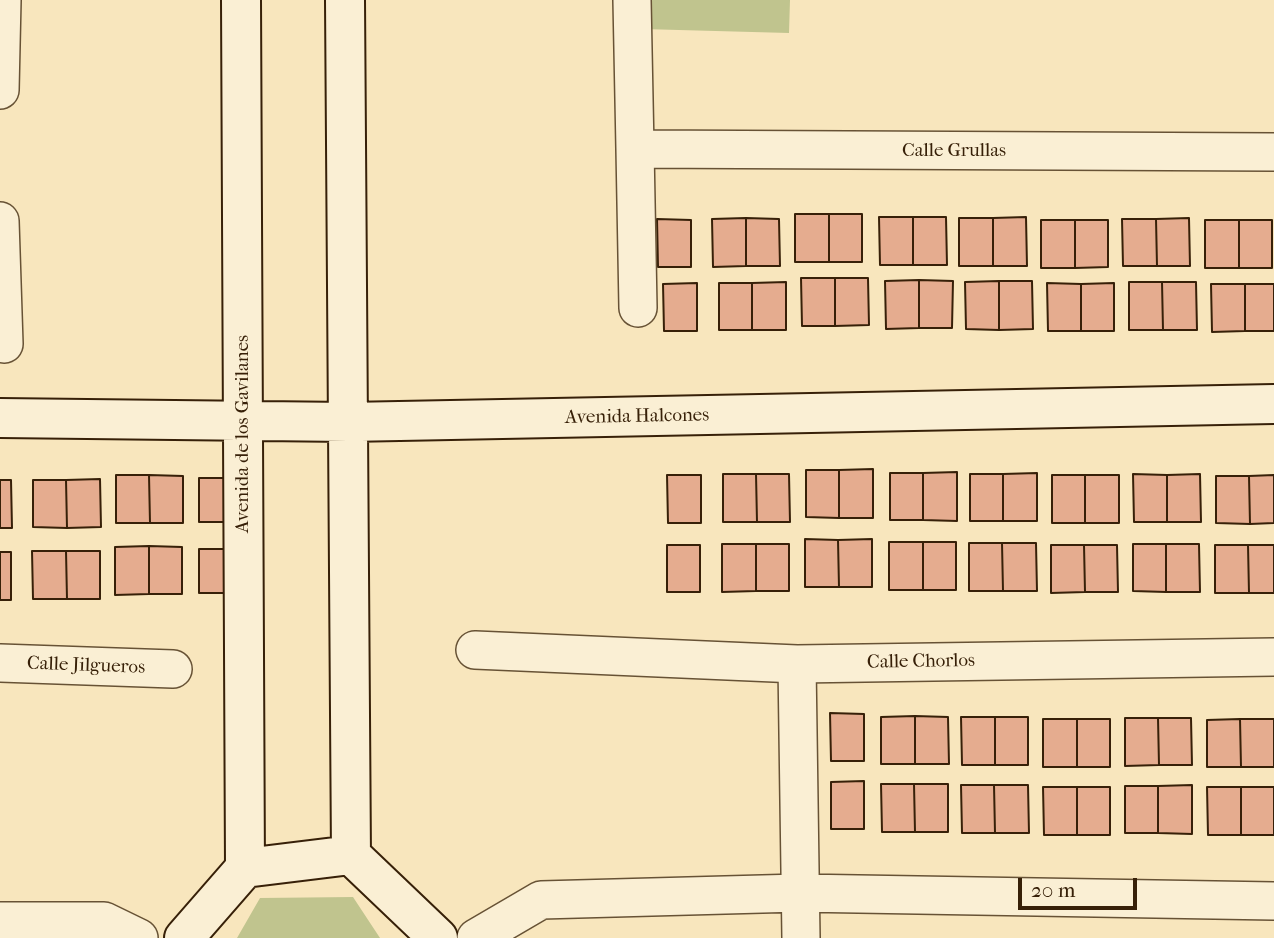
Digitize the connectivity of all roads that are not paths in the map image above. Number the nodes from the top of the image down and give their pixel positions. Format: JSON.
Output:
{"nodes":[{"id":1,"x":2,"y":0,"type":"edge"},
{"id":2,"x":242,"y":0,"type":"edge"},
{"id":3,"x":345,"y":0,"type":"edge"},
{"id":4,"x":632,"y":0,"type":"edge"},
{"id":5,"x":0,"y":90,"type":"edge"},
{"id":6,"x":635,"y":149,"type":"junction"},
{"id":7,"x":1274,"y":152,"type":"edge"},
{"id":8,"x":0,"y":221,"type":"edge"},
{"id":9,"x":638,"y":308,"type":"dead end"},
{"id":10,"x":4,"y":344,"type":"dead end"},
{"id":11,"x":1274,"y":404,"type":"edge"},
{"id":12,"x":0,"y":418,"type":"edge"},
{"id":13,"x":243,"y":421,"type":"junction"},
{"id":14,"x":348,"y":422,"type":"junction"},
{"id":15,"x":475,"y":650,"type":"dead end"},
{"id":16,"x":1274,"y":657,"type":"edge"},
{"id":17,"x":0,"y":663,"type":"edge"},
{"id":18,"x":797,"y":664,"type":"junction"},
{"id":19,"x":173,"y":669,"type":"dead end"},
{"id":20,"x":351,"y":855,"type":"junction"},
{"id":21,"x":245,"y":868,"type":"junction"},
{"id":22,"x":799,"y":893,"type":"junction"},
{"id":23,"x":1274,"y":901,"type":"edge"},
{"id":24,"x":0,"y":921,"type":"edge"},
{"id":25,"x":139,"y":938,"type":"edge"},
{"id":26,"x":184,"y":938,"type":"edge"},
{"id":27,"x":438,"y":938,"type":"edge"},
{"id":28,"x":476,"y":938,"type":"edge"},
{"id":29,"x":801,"y":938,"type":"edge"}],
"edges":[{"from":1,"to":5,"type":"street"},
{"from":2,"to":13,"type":"street","name":"Avenida de los Gavilanes"},
{"from":3,"to":14,"type":"street"},
{"from":4,"to":6,"type":"street"},
{"from":6,"to":7,"type":"street","name":"Calle Grullas"},
{"from":6,"to":9,"type":"street"},
{"from":8,"to":10,"type":"street"},
{"from":11,"to":14,"type":"street","name":"Avenida Halcones"},
{"from":12,"to":13,"type":"street","name":"Avenida Halcones"},
{"from":13,"to":14,"type":"street","name":"Avenida Halcones"},
{"from":13,"to":21,"type":"street","name":"Avenida de los Gavilanes"},
{"from":14,"to":20,"type":"street"},
{"from":15,"to":18,"type":"street","name":"Calle Chorlos"},
{"from":16,"to":18,"type":"street","name":"Calle Chorlos"},
{"from":17,"to":19,"type":"street","name":"Calle Jilgueros"},
{"from":18,"to":22,"type":"street"},
{"from":20,"to":21,"type":"street"},
{"from":20,"to":27,"type":"street"},
{"from":21,"to":26,"type":"street"},
{"from":22,"to":23,"type":"street"},
{"from":22,"to":28,"type":"street"},
{"from":22,"to":29,"type":"street"},
{"from":24,"to":25,"type":"street"}]}
